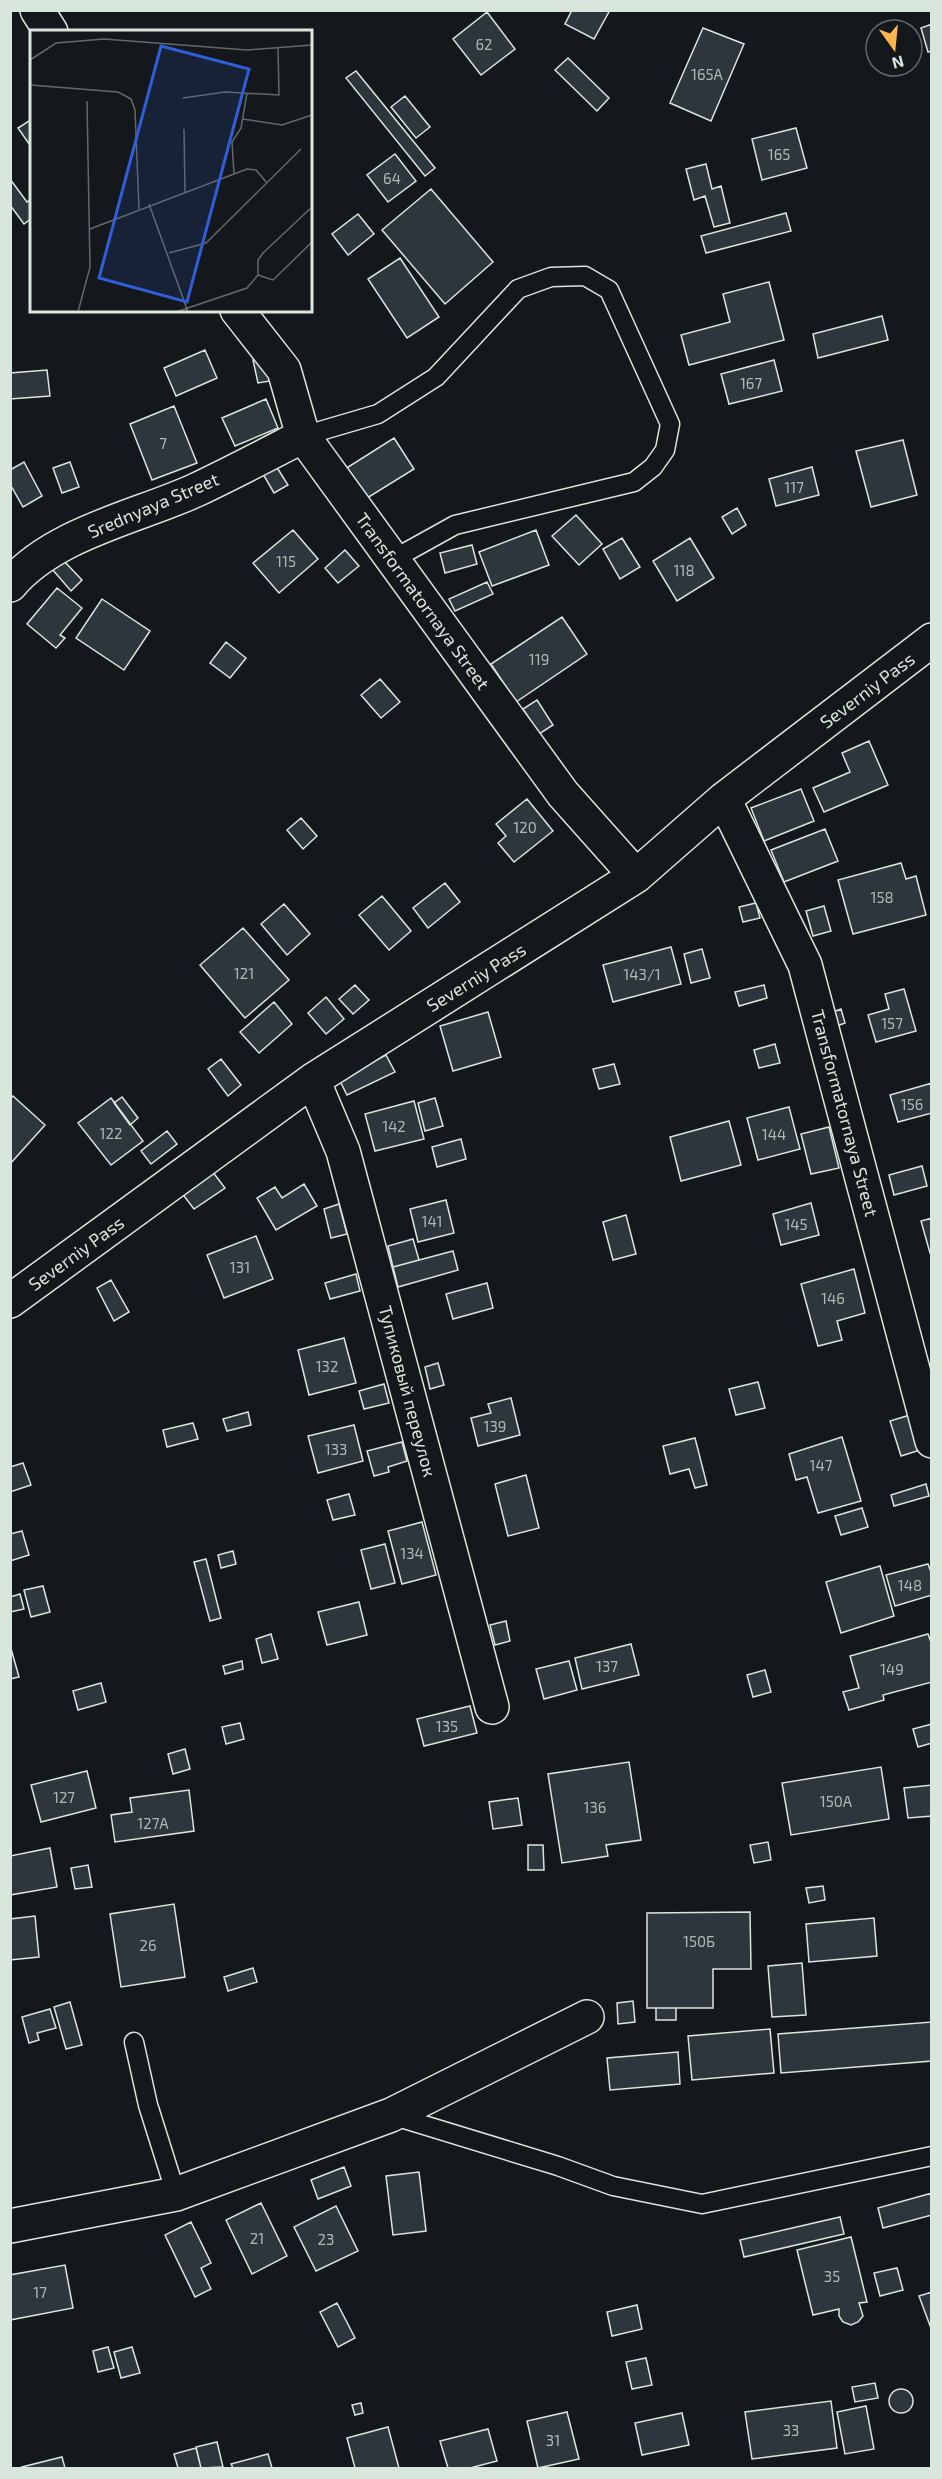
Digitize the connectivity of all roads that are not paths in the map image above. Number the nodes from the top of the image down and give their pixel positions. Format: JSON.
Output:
{"nodes":[{"id":1,"x":37,"y":10,"type":"edge"},
{"id":2,"x":50,"y":30,"type":"edge"},
{"id":3,"x":239,"y":312,"type":"edge"},
{"id":4,"x":303,"y":436,"type":"junction"},
{"id":5,"x":392,"y":560,"type":"junction"},
{"id":6,"x":10,"y":585,"type":"edge"},
{"id":7,"x":932,"y":640,"type":"edge"},
{"id":8,"x":724,"y":799,"type":"junction"},
{"id":9,"x":636,"y":876,"type":"junction"},
{"id":10,"x":314,"y":1080,"type":"junction"},
{"id":11,"x":10,"y":1301,"type":"edge"},
{"id":12,"x":932,"y":1441,"type":"edge"},
{"id":13,"x":492,"y":1707,"type":"dead end"},
{"id":14,"x":587,"y":2017,"type":"dead end"},
{"id":15,"x":134,"y":2042,"type":"dead end"},
{"id":16,"x":391,"y":2115,"type":"junction"},
{"id":17,"x":932,"y":2156,"type":"edge"},
{"id":18,"x":176,"y":2194,"type":"junction"},
{"id":19,"x":10,"y":2226,"type":"edge"}],
"edges":[{"from":1,"to":2,"type":"street"},
{"from":3,"to":4,"type":"street","name":"Transformatornaya Street"},
{"from":4,"to":5,"type":"street","name":"Transformatornaya Street"},
{"from":4,"to":5,"type":"lane"},
{"from":4,"to":6,"type":"street","name":"Srednyaya Street"},
{"from":5,"to":9,"type":"street","name":"Transformatornaya Street"},
{"from":7,"to":8,"type":"street","name":"Severniy Pass"},
{"from":8,"to":9,"type":"street","name":"Severniy Pass"},
{"from":8,"to":12,"type":"street","name":"Transformatornaya Street"},
{"from":9,"to":10,"type":"street","name":"Severniy Pass"},
{"from":10,"to":11,"type":"street","name":"Severniy Pass"},
{"from":10,"to":13,"type":"street","name":"Тупиковый переулок"},
{"from":14,"to":16,"type":"street"},
{"from":15,"to":18,"type":"lane"},
{"from":16,"to":17,"type":"lane"},
{"from":16,"to":18,"type":"street"},
{"from":18,"to":19,"type":"street"}]}
